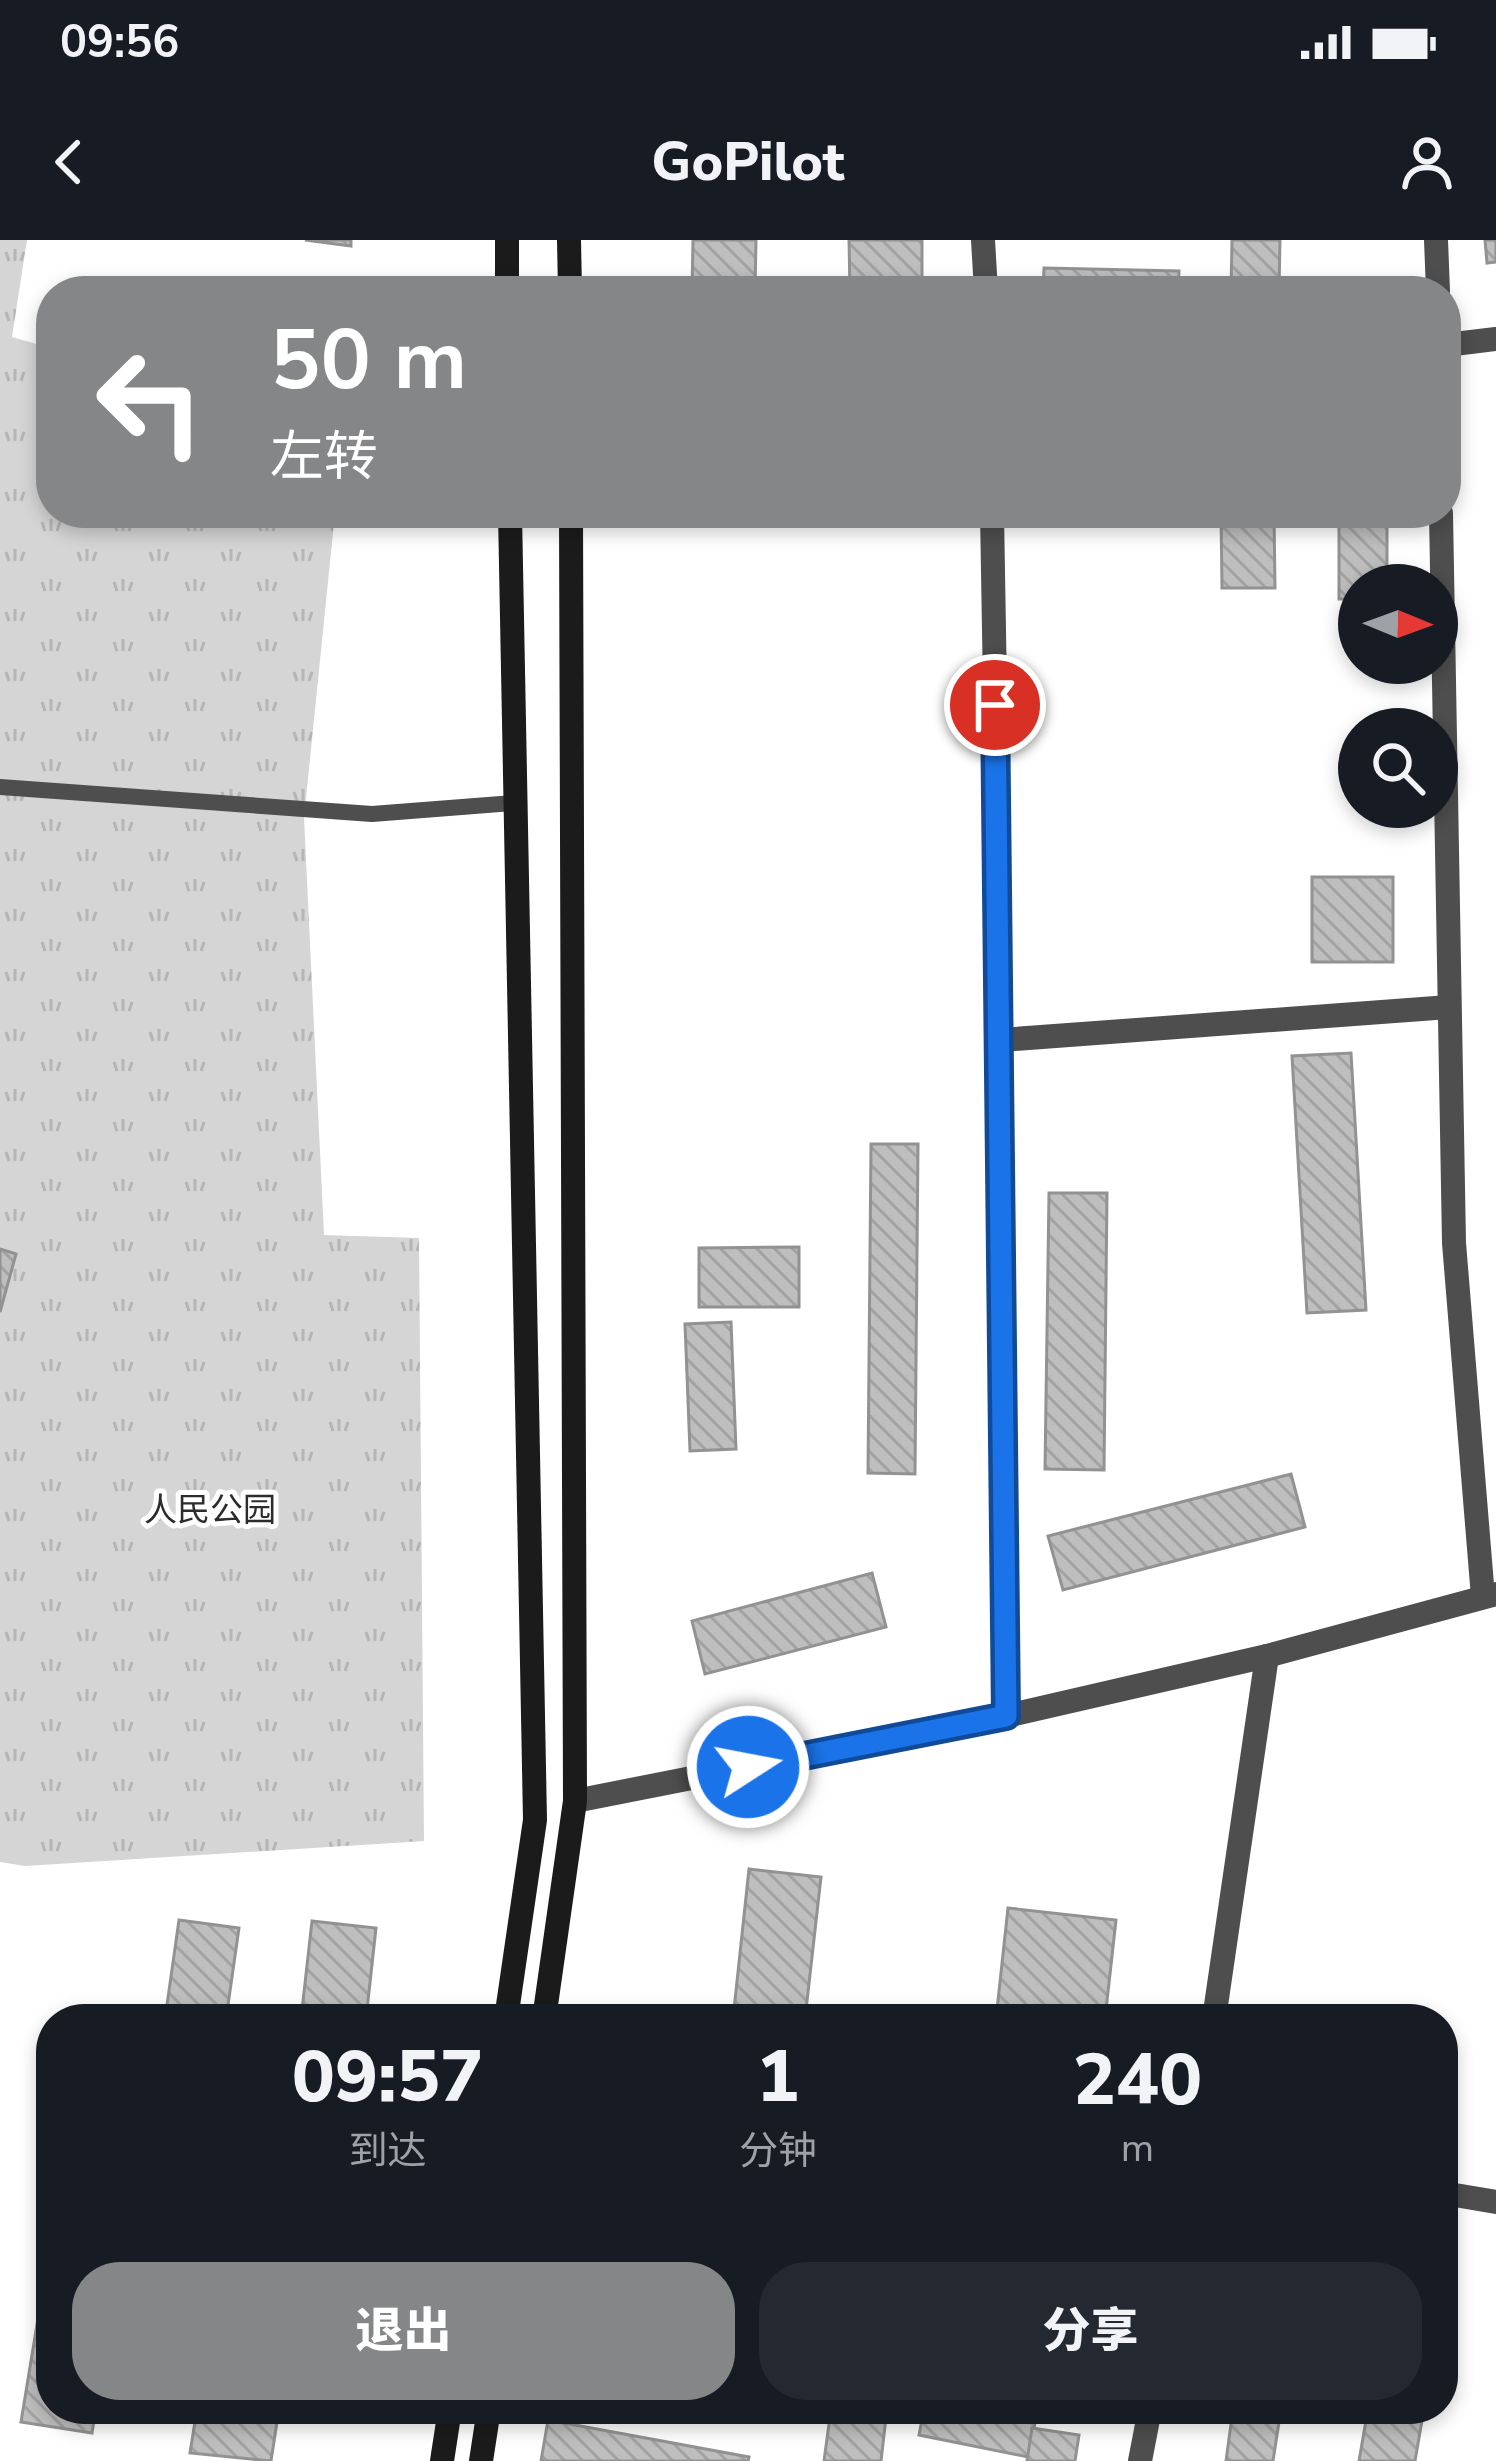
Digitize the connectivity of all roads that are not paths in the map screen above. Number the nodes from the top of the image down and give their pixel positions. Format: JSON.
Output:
{"nodes":[{"id":1,"x":507,"y":240,"type":"edge"},
{"id":2,"x":569,"y":240,"type":"edge"},
{"id":3,"x":983,"y":240,"type":"edge"},
{"id":4,"x":1436,"y":240,"type":"edge"},
{"id":5,"x":507,"y":276,"type":"edge"},
{"id":6,"x":569,"y":276,"type":"edge"},
{"id":7,"x":985,"y":276,"type":"edge"},
{"id":8,"x":1437,"y":276,"type":"edge"},
{"id":9,"x":1496,"y":339,"type":"edge"},
{"id":10,"x":1461,"y":343,"type":"edge"},
{"id":11,"x":510,"y":528,"type":"edge"},
{"id":12,"x":571,"y":528,"type":"edge"},
{"id":13,"x":992,"y":528,"type":"edge"},
{"id":14,"x":1442,"y":528,"type":"edge"},
{"id":15,"x":0,"y":787,"type":"edge"},
{"id":16,"x":513,"y":803,"type":"junction"},
{"id":17,"x":1449,"y":1007,"type":"junction"},
{"id":18,"x":1001,"y":1040,"type":"junction"},
{"id":19,"x":1490,"y":1596,"type":"edge"},
{"id":20,"x":1267,"y":1656,"type":"junction"},
{"id":21,"x":1006,"y":1716,"type":"junction"},
{"id":22,"x":575,"y":1801,"type":"junction"},
{"id":23,"x":508,"y":2004,"type":"edge"},
{"id":24,"x":546,"y":2004,"type":"edge"},
{"id":25,"x":1216,"y":2004,"type":"edge"},
{"id":26,"x":1458,"y":2196,"type":"edge"},
{"id":27,"x":1496,"y":2202,"type":"edge"},
{"id":28,"x":448,"y":2424,"type":"edge"},
{"id":29,"x":487,"y":2424,"type":"edge"},
{"id":30,"x":1147,"y":2424,"type":"edge"},
{"id":31,"x":442,"y":2461,"type":"edge"},
{"id":32,"x":481,"y":2461,"type":"edge"},
{"id":33,"x":1141,"y":2461,"type":"edge"}],
"edges":[{"from":1,"to":5,"type":"main road"},
{"from":2,"to":6,"type":"main road"},
{"from":3,"to":7,"type":"street"},
{"from":4,"to":8,"type":"street"},
{"from":9,"to":10,"type":"street"},
{"from":11,"to":16,"type":"main road"},
{"from":12,"to":22,"type":"main road"},
{"from":13,"to":18,"type":"street"},
{"from":14,"to":17,"type":"street"},
{"from":15,"to":16,"type":"lane"},
{"from":16,"to":23,"type":"main road"},
{"from":17,"to":18,"type":"street"},
{"from":17,"to":19,"type":"street"},
{"from":18,"to":21,"type":"street"},
{"from":19,"to":20,"type":"street"},
{"from":20,"to":21,"type":"street"},
{"from":20,"to":25,"type":"street"},
{"from":21,"to":22,"type":"street"},
{"from":22,"to":24,"type":"main road"},
{"from":26,"to":27,"type":"street"},
{"from":28,"to":31,"type":"main road"},
{"from":29,"to":32,"type":"main road"},
{"from":30,"to":33,"type":"street"}]}
